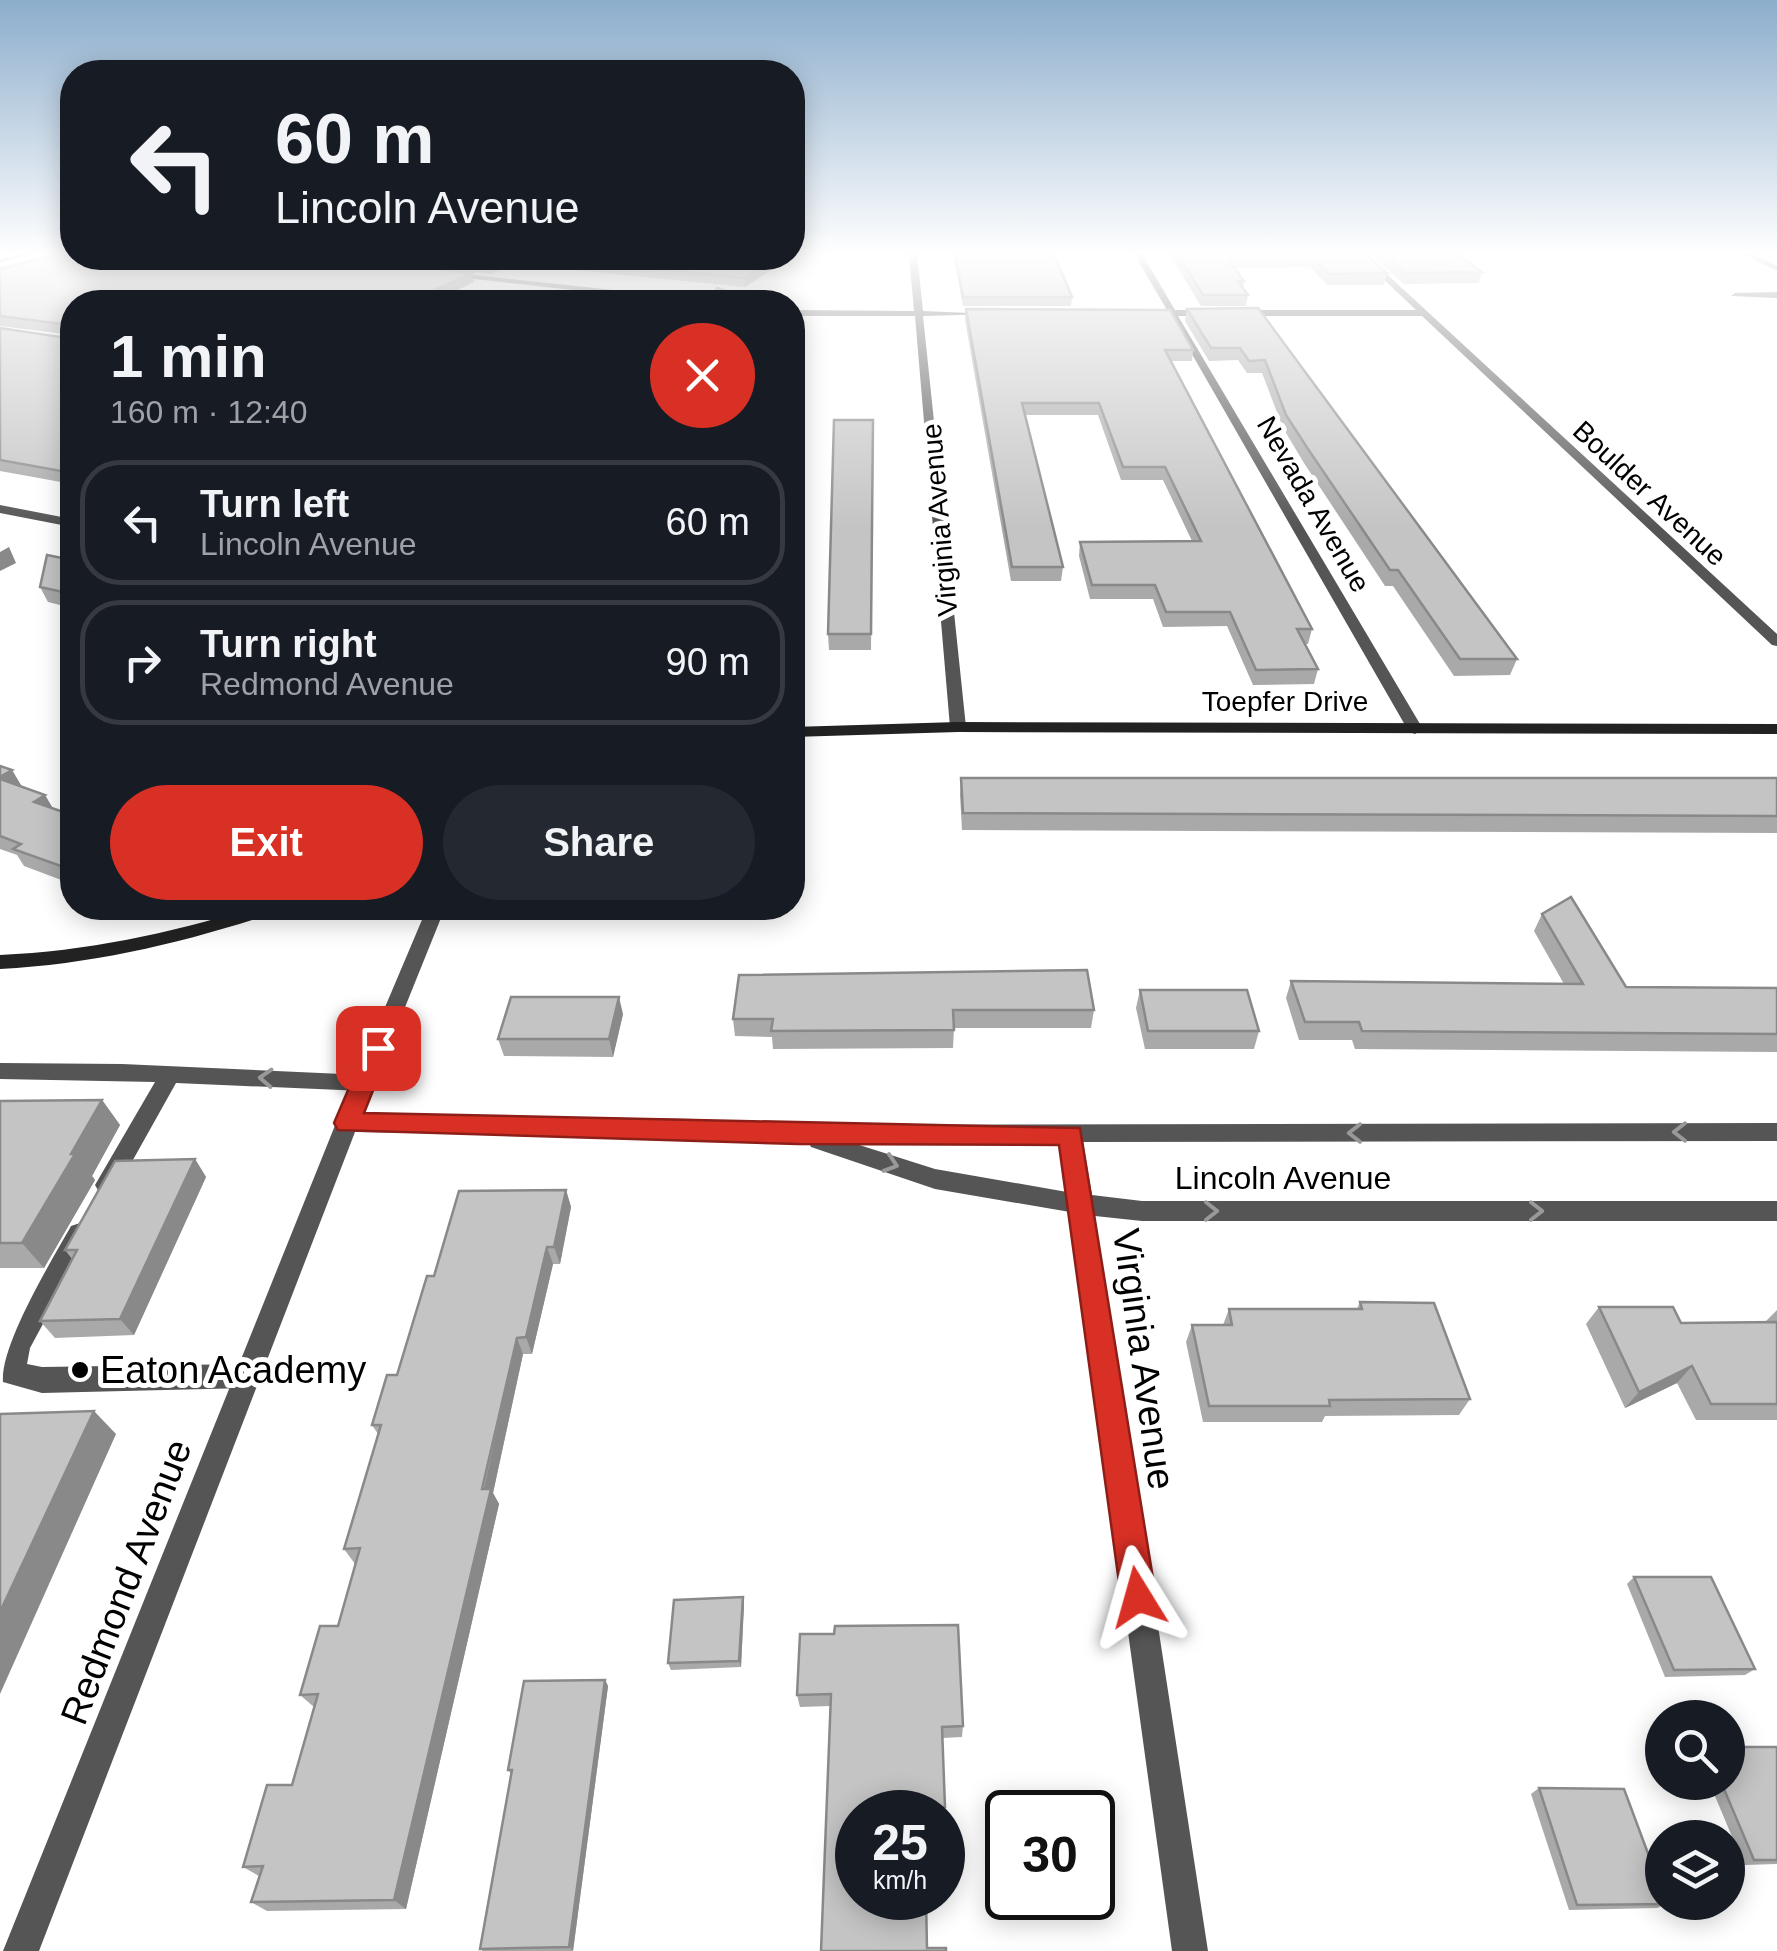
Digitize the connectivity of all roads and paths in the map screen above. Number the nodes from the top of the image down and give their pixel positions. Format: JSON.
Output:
{"nodes":[{"id":1,"x":923,"y":345,"type":"edge"},
{"id":2,"x":1192,"y":345,"type":"edge"},
{"id":3,"x":1459,"y":345,"type":"edge"},
{"id":4,"x":0,"y":509,"type":"edge"},
{"id":5,"x":60,"y":521,"type":"edge"},
{"id":6,"x":1777,"y":642,"type":"edge"},
{"id":7,"x":958,"y":727,"type":"junction"},
{"id":8,"x":1415,"y":728,"type":"junction"},
{"id":9,"x":1777,"y":728,"type":"edge"},
{"id":10,"x":805,"y":732,"type":"edge"},
{"id":11,"x":229,"y":920,"type":"edge"},
{"id":12,"x":431,"y":920,"type":"edge"},
{"id":13,"x":0,"y":962,"type":"edge"},
{"id":14,"x":0,"y":1072,"type":"edge"},
{"id":15,"x":170,"y":1074,"type":"junction"},
{"id":16,"x":364,"y":1083,"type":"junction"},
{"id":17,"x":347,"y":1123,"type":"junction"},
{"id":18,"x":1777,"y":1132,"type":"edge"},
{"id":19,"x":798,"y":1134,"type":"junction"},
{"id":20,"x":1070,"y":1135,"type":"junction"},
{"id":21,"x":1081,"y":1204,"type":"junction"},
{"id":22,"x":1777,"y":1211,"type":"edge"},
{"id":23,"x":248,"y":1376,"type":"junction"},
{"id":24,"x":21,"y":1951,"type":"edge"},
{"id":25,"x":1190,"y":1951,"type":"edge"}],
"edges":[{"from":1,"to":7,"type":"street","name":"Virginia Avenue"},
{"from":2,"to":8,"type":"street","name":"Nevada Avenue"},
{"from":3,"to":6,"type":"street","name":"Boulder Avenue"},
{"from":4,"to":5,"type":"street"},
{"from":7,"to":8,"type":"street","name":"Toepfer Drive"},
{"from":7,"to":10,"type":"street","name":"Toepfer Drive"},
{"from":8,"to":9,"type":"street","name":"Toepfer Drive"},
{"from":11,"to":13,"type":"street"},
{"from":12,"to":16,"type":"street","name":"Redmond Avenue"},
{"from":14,"to":15,"type":"street"},
{"from":16,"to":15,"type":"street","one_way":true},
{"from":15,"to":23,"type":"street"},
{"from":16,"to":17,"type":"street","name":"Redmond Avenue"},
{"from":17,"to":19,"type":"street","name":"Lincoln Avenue"},
{"from":17,"to":23,"type":"street","name":"Redmond Avenue"},
{"from":18,"to":20,"type":"street","name":"Lincoln Avenue","one_way":true},
{"from":19,"to":20,"type":"street","name":"Lincoln Avenue"},
{"from":19,"to":21,"type":"street","name":"Lincoln Avenue","one_way":true},
{"from":20,"to":21,"type":"street","name":"Virginia Avenue"},
{"from":21,"to":22,"type":"street","name":"Lincoln Avenue","one_way":true},
{"from":21,"to":25,"type":"street","name":"Virginia Avenue"},
{"from":23,"to":24,"type":"street","name":"Redmond Avenue"}]}
